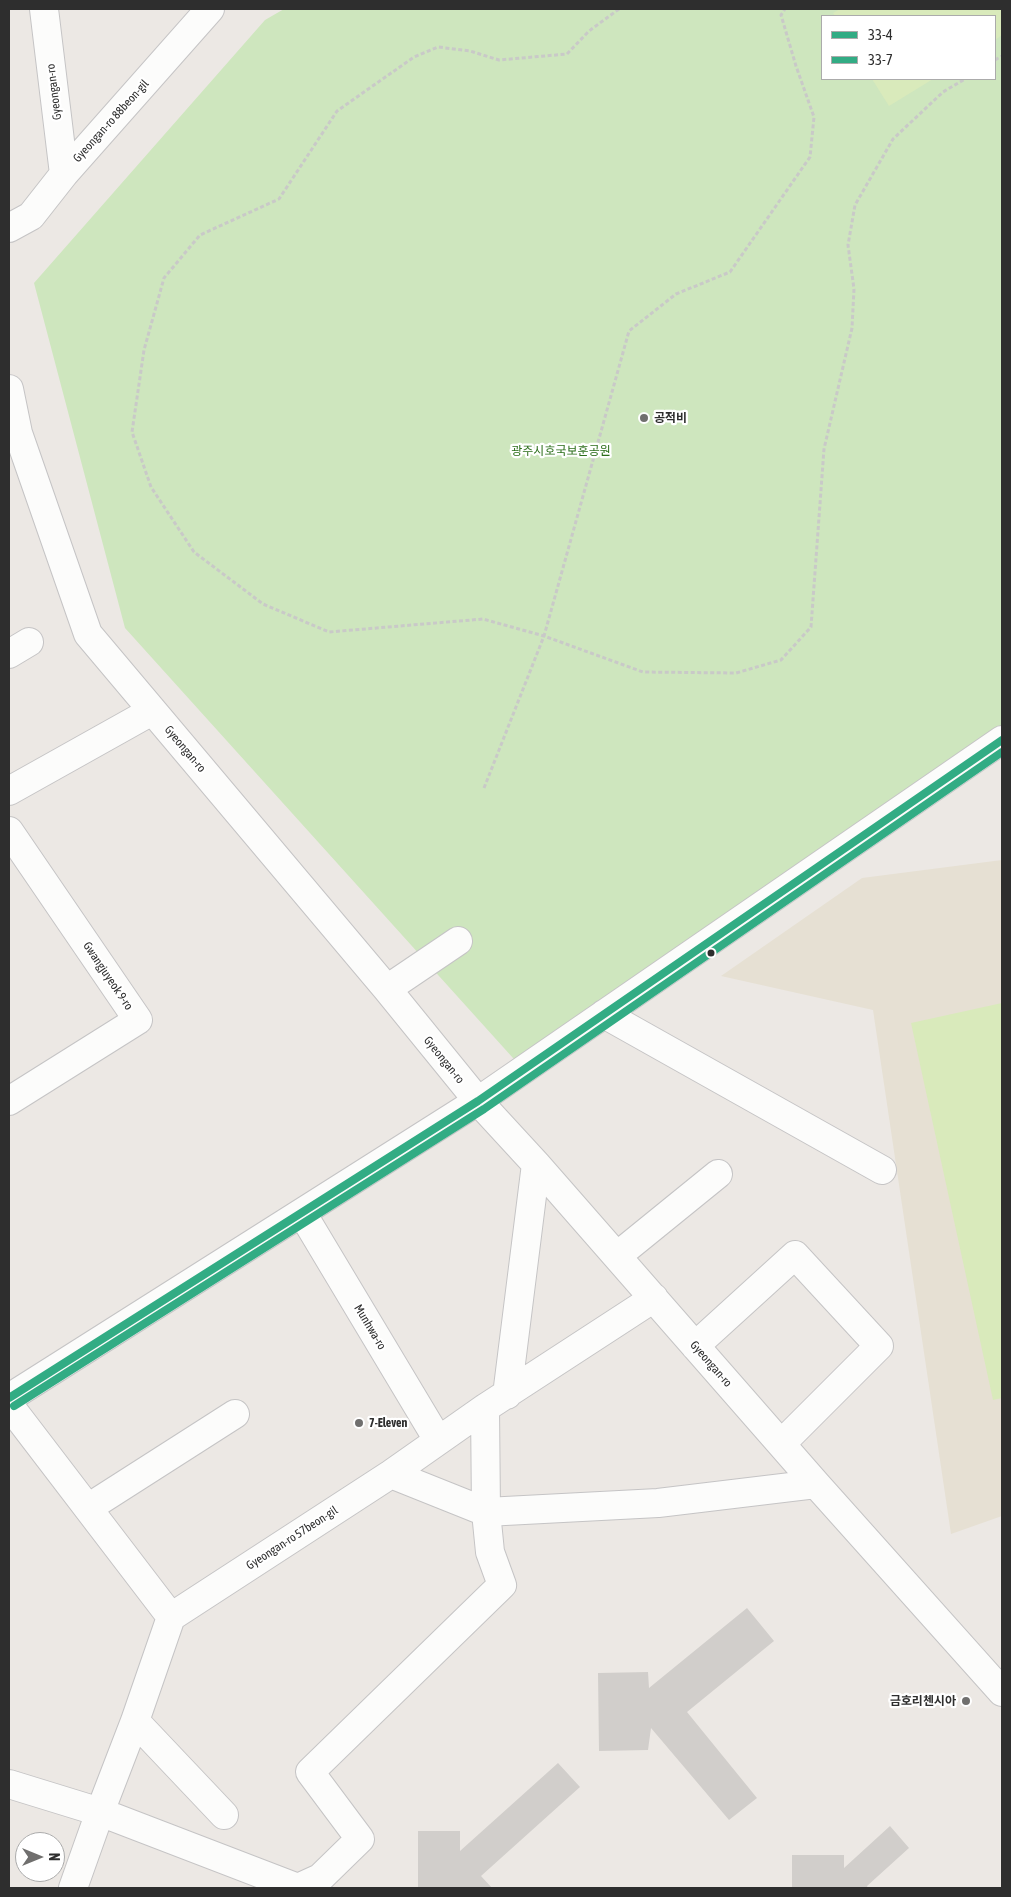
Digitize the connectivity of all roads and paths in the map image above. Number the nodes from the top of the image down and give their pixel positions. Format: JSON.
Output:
{"nodes":[{"id":1,"x":44,"y":9,"type":"edge"},
{"id":2,"x":179,"y":9,"type":"edge"},
{"id":3,"x":210,"y":9,"type":"edge"},
{"id":4,"x":619,"y":9,"type":"edge"},
{"id":5,"x":785,"y":9,"type":"edge"},
{"id":6,"x":188,"y":34,"type":"junction"},
{"id":7,"x":963,"y":80,"type":"edge"},
{"id":8,"x":64,"y":174,"type":"junction"},
{"id":9,"x":9,"y":228,"type":"edge"},
{"id":10,"x":9,"y":389,"type":"edge"},
{"id":11,"x":544,"y":636,"type":"junction"},
{"id":12,"x":152,"y":711,"type":"junction"},
{"id":13,"x":1002,"y":740,"type":"edge"},
{"id":14,"x":484,"y":788,"type":"dead end"},
{"id":15,"x":9,"y":791,"type":"edge"},
{"id":16,"x":9,"y":831,"type":"edge"},
{"id":17,"x":458,"y":942,"type":"dead end"},
{"id":18,"x":387,"y":989,"type":"junction"},
{"id":19,"x":604,"y":1014,"type":"junction"},
{"id":20,"x":9,"y":1101,"type":"edge"},
{"id":21,"x":478,"y":1101,"type":"junction"},
{"id":22,"x":536,"y":1164,"type":"junction"},
{"id":23,"x":882,"y":1170,"type":"dead end"},
{"id":24,"x":718,"y":1174,"type":"dead end"},
{"id":25,"x":302,"y":1213,"type":"junction"},
{"id":26,"x":617,"y":1256,"type":"junction"},
{"id":27,"x":654,"y":1298,"type":"junction"},
{"id":28,"x":695,"y":1346,"type":"junction"},
{"id":29,"x":9,"y":1398,"type":"edge"},
{"id":30,"x":496,"y":1402,"type":"junction"},
{"id":31,"x":9,"y":1405,"type":"edge"},
{"id":32,"x":235,"y":1414,"type":"dead end"},
{"id":33,"x":438,"y":1440,"type":"junction"},
{"id":34,"x":780,"y":1444,"type":"junction"},
{"id":35,"x":390,"y":1474,"type":"junction"},
{"id":36,"x":816,"y":1484,"type":"junction"},
{"id":37,"x":88,"y":1508,"type":"junction"},
{"id":38,"x":486,"y":1512,"type":"junction"},
{"id":39,"x":171,"y":1616,"type":"junction"},
{"id":40,"x":1002,"y":1692,"type":"edge"},
{"id":41,"x":135,"y":1721,"type":"junction"},
{"id":42,"x":9,"y":1784,"type":"edge"},
{"id":43,"x":100,"y":1812,"type":"junction"},
{"id":44,"x":224,"y":1815,"type":"dead end"},
{"id":45,"x":73,"y":1888,"type":"edge"}],
"edges":[{"from":1,"to":8,"type":"street","name":"Gyeongan-ro"},
{"from":2,"to":6,"type":"street"},
{"from":3,"to":6,"type":"street","name":"Gyeongan-ro 88beon-gil"},
{"from":4,"to":11,"type":"path"},
{"from":5,"to":11,"type":"path"},
{"from":6,"to":8,"type":"street","name":"Gyeongan-ro 88beon-gil"},
{"from":7,"to":11,"type":"path"},
{"from":8,"to":9,"type":"street","name":"Gyeongan-ro 88beon-gil"},
{"from":10,"to":12,"type":"street","name":"Gyeongan-ro"},
{"from":11,"to":14,"type":"path"},
{"from":12,"to":15,"type":"street"},
{"from":12,"to":18,"type":"street","name":"Gyeongan-ro"},
{"from":13,"to":19,"type":"street"},
{"from":16,"to":20,"type":"street","name":"Gwangjuyeok 9-ro"},
{"from":17,"to":18,"type":"street"},
{"from":18,"to":21,"type":"street","name":"Gyeongan-ro"},
{"from":19,"to":21,"type":"street"},
{"from":19,"to":23,"type":"street"},
{"from":21,"to":22,"type":"street","name":"Gyeongan-ro"},
{"from":21,"to":25,"type":"street"},
{"from":22,"to":26,"type":"street","name":"Gyeongan-ro"},
{"from":22,"to":30,"type":"street"},
{"from":24,"to":26,"type":"street"},
{"from":25,"to":29,"type":"street"},
{"from":25,"to":33,"type":"street","name":"Munhwa-ro"},
{"from":26,"to":27,"type":"street","name":"Gyeongan-ro"},
{"from":27,"to":28,"type":"street","name":"Gyeongan-ro"},
{"from":27,"to":30,"type":"street","name":"Gyeongan-ro 57beon-gil"},
{"from":28,"to":34,"type":"street","name":"Gyeongan-ro"},
{"from":28,"to":34,"type":"street"},
{"from":30,"to":33,"type":"street","name":"Gyeongan-ro 57beon-gil"},
{"from":30,"to":38,"type":"street"},
{"from":31,"to":37,"type":"street"},
{"from":32,"to":37,"type":"street"},
{"from":33,"to":35,"type":"street","name":"Gyeongan-ro 57beon-gil"},
{"from":34,"to":36,"type":"street","name":"Gyeongan-ro"},
{"from":35,"to":38,"type":"street"},
{"from":35,"to":39,"type":"street","name":"Gyeongan-ro 57beon-gil"},
{"from":36,"to":38,"type":"street"},
{"from":36,"to":40,"type":"street","name":"Gyeongan-ro"},
{"from":37,"to":39,"type":"street"},
{"from":38,"to":43,"type":"street"},
{"from":39,"to":41,"type":"street"},
{"from":41,"to":43,"type":"street"},
{"from":41,"to":44,"type":"street"},
{"from":42,"to":43,"type":"street"},
{"from":43,"to":45,"type":"street"}]}
